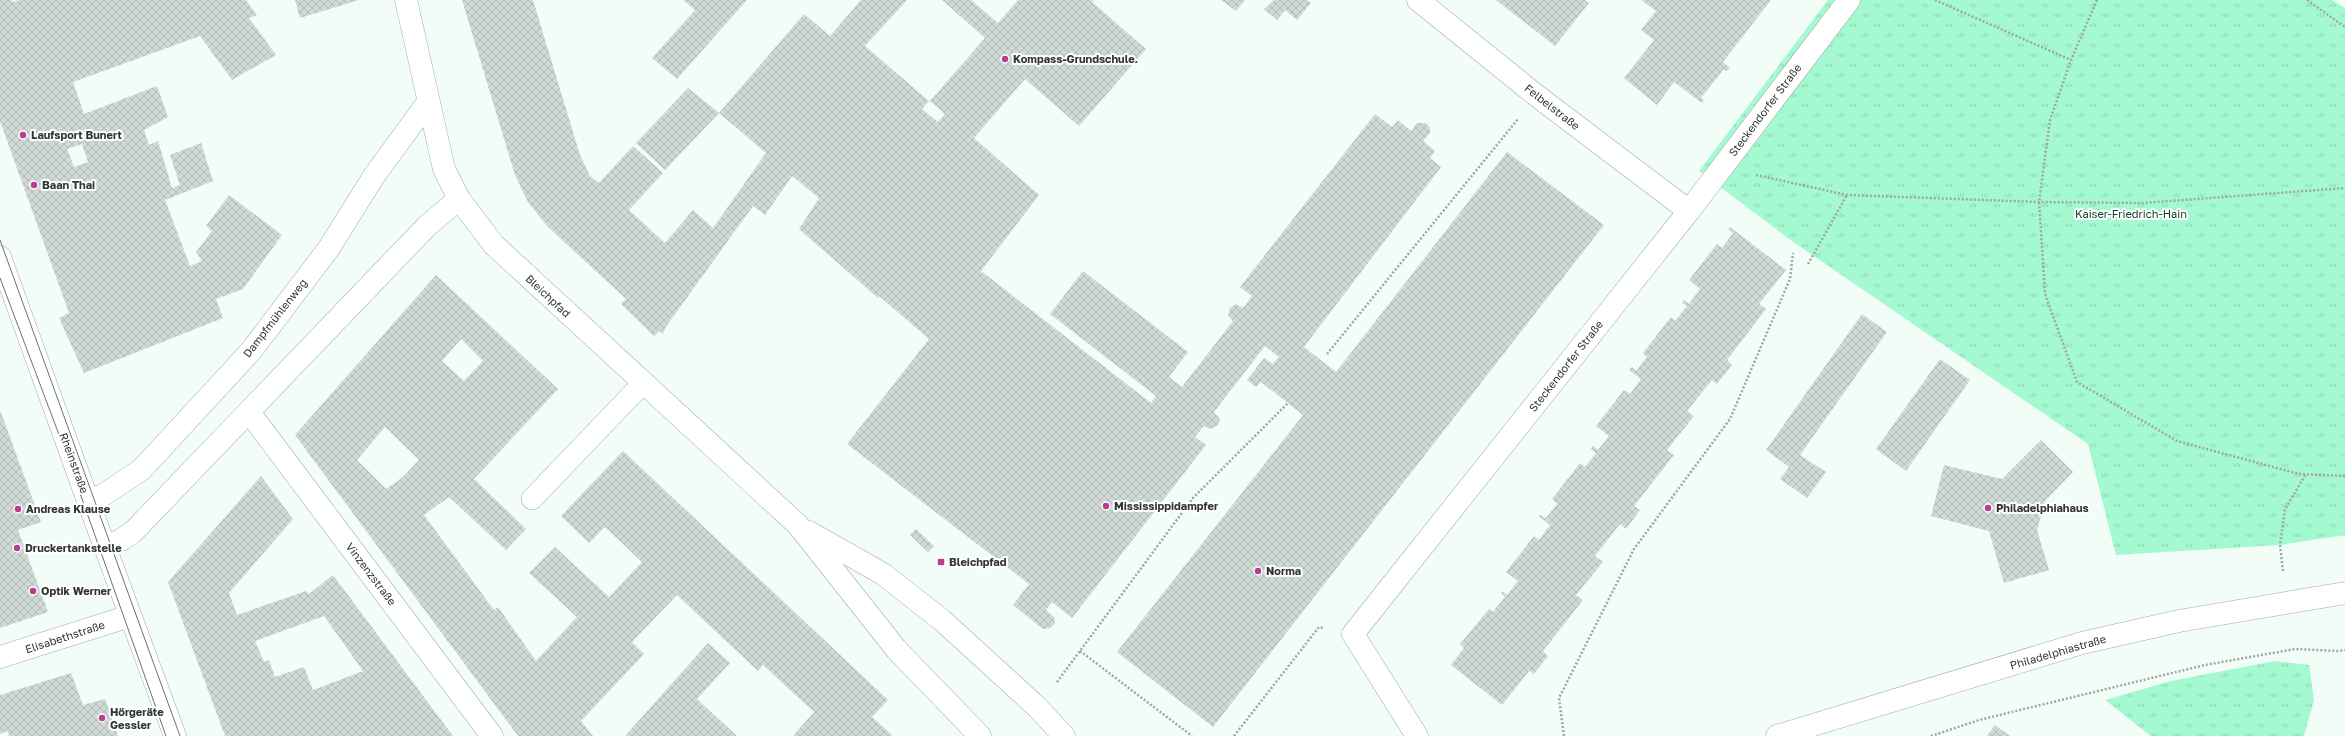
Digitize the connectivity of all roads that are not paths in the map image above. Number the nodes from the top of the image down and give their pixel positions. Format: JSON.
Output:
{"nodes":[{"id":1,"x":406,"y":0,"type":"edge"},
{"id":2,"x":1418,"y":0,"type":"edge"},
{"id":3,"x":1849,"y":0,"type":"edge"},
{"id":4,"x":428,"y":102,"type":"junction"},
{"id":5,"x":459,"y":199,"type":"junction"},
{"id":6,"x":1689,"y":211,"type":"junction"},
{"id":7,"x":0,"y":257,"type":"edge"},
{"id":8,"x":643,"y":383,"type":"junction"},
{"id":9,"x":249,"y":412,"type":"junction"},
{"id":10,"x":532,"y":499,"type":"dead end"},
{"id":11,"x":88,"y":501,"type":"junction"},
{"id":12,"x":798,"y":525,"type":"junction"},
{"id":13,"x":104,"y":546,"type":"junction"},
{"id":14,"x":2345,"y":593,"type":"edge"},
{"id":15,"x":130,"y":616,"type":"junction"},
{"id":16,"x":0,"y":657,"type":"edge"},
{"id":17,"x":175,"y":736,"type":"edge"},
{"id":18,"x":492,"y":736,"type":"edge"},
{"id":19,"x":980,"y":736,"type":"edge"},
{"id":20,"x":1064,"y":736,"type":"edge"},
{"id":21,"x":1417,"y":736,"type":"edge"},
{"id":22,"x":1777,"y":736,"type":"edge"}],
"edges":[{"from":1,"to":4,"type":"street","name":"Bleichpfad"},
{"from":2,"to":6,"type":"street","name":"Felbelstraße"},
{"from":3,"to":6,"type":"street","name":"Steckendorfer Straße"},
{"from":4,"to":5,"type":"street","name":"Bleichpfad"},
{"from":4,"to":11,"type":"street","name":"Dampfmühlenweg"},
{"from":5,"to":8,"type":"street","name":"Bleichpfad"},
{"from":5,"to":9,"type":"street"},
{"from":6,"to":21,"type":"street","name":"Steckendorfer Straße"},
{"from":7,"to":11,"type":"street","name":"Rheinstraße"},
{"from":8,"to":10,"type":"lane"},
{"from":8,"to":12,"type":"street","name":"Bleichpfad"},
{"from":9,"to":13,"type":"street"},
{"from":9,"to":18,"type":"street","name":"Vinzenzstraße"},
{"from":11,"to":13,"type":"street","name":"Rheinstraße"},
{"from":12,"to":19,"type":"street","name":"Bleichpfad"},
{"from":12,"to":20,"type":"street","name":"Bleichpfad"},
{"from":13,"to":15,"type":"street","name":"Rheinstraße"},
{"from":14,"to":22,"type":"street","name":"Philadelphiastraße"},
{"from":15,"to":16,"type":"street","name":"Elisabethstraße"},
{"from":15,"to":17,"type":"street","name":"Rheinstraße"}]}
